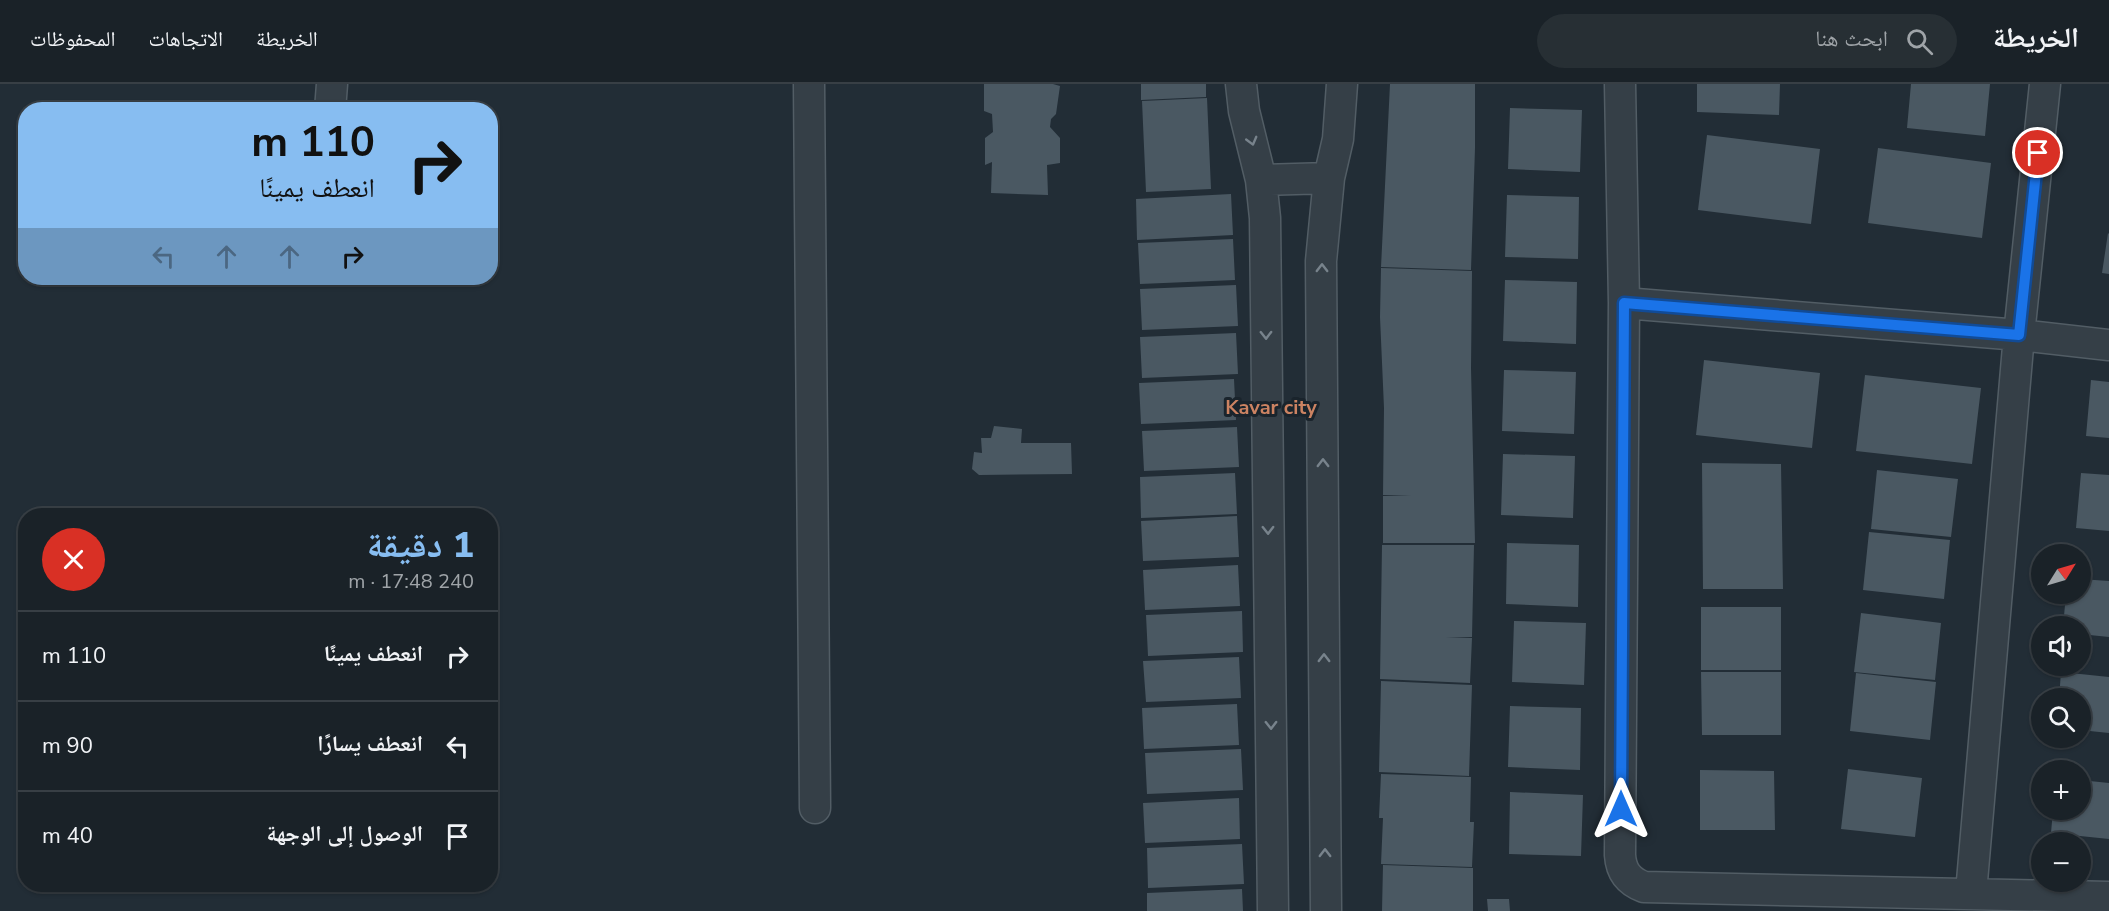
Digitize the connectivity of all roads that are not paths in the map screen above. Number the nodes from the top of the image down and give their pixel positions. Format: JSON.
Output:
{"nodes":[{"id":1,"x":332,"y":84,"type":"edge"},
{"id":2,"x":809,"y":84,"type":"edge"},
{"id":3,"x":1240,"y":84,"type":"edge"},
{"id":4,"x":1342,"y":84,"type":"edge"},
{"id":5,"x":1620,"y":84,"type":"edge"},
{"id":6,"x":2045,"y":84,"type":"edge"},
{"id":7,"x":331,"y":102,"type":"edge"},
{"id":8,"x":1329,"y":178,"type":"junction"},
{"id":9,"x":1261,"y":180,"type":"junction"},
{"id":10,"x":1624,"y":303,"type":"junction"},
{"id":11,"x":2019,"y":335,"type":"junction"},
{"id":12,"x":2109,"y":345,"type":"edge"},
{"id":13,"x":815,"y":808,"type":"dead end"},
{"id":14,"x":1971,"y":893,"type":"junction"},
{"id":15,"x":2109,"y":897,"type":"edge"},
{"id":16,"x":1273,"y":911,"type":"edge"},
{"id":17,"x":1326,"y":911,"type":"edge"}],
"edges":[{"from":1,"to":7,"type":"street"},
{"from":2,"to":13,"type":"street"},
{"from":3,"to":9,"type":"street","one_way":true},
{"from":4,"to":8,"type":"street"},
{"from":5,"to":10,"type":"street"},
{"from":6,"to":11,"type":"street"},
{"from":8,"to":9,"type":"street"},
{"from":17,"to":8,"type":"street","one_way":true},
{"from":9,"to":16,"type":"street","one_way":true},
{"from":10,"to":11,"type":"street"},
{"from":10,"to":14,"type":"street"},
{"from":11,"to":12,"type":"street"},
{"from":11,"to":14,"type":"street"},
{"from":14,"to":15,"type":"street"}]}
